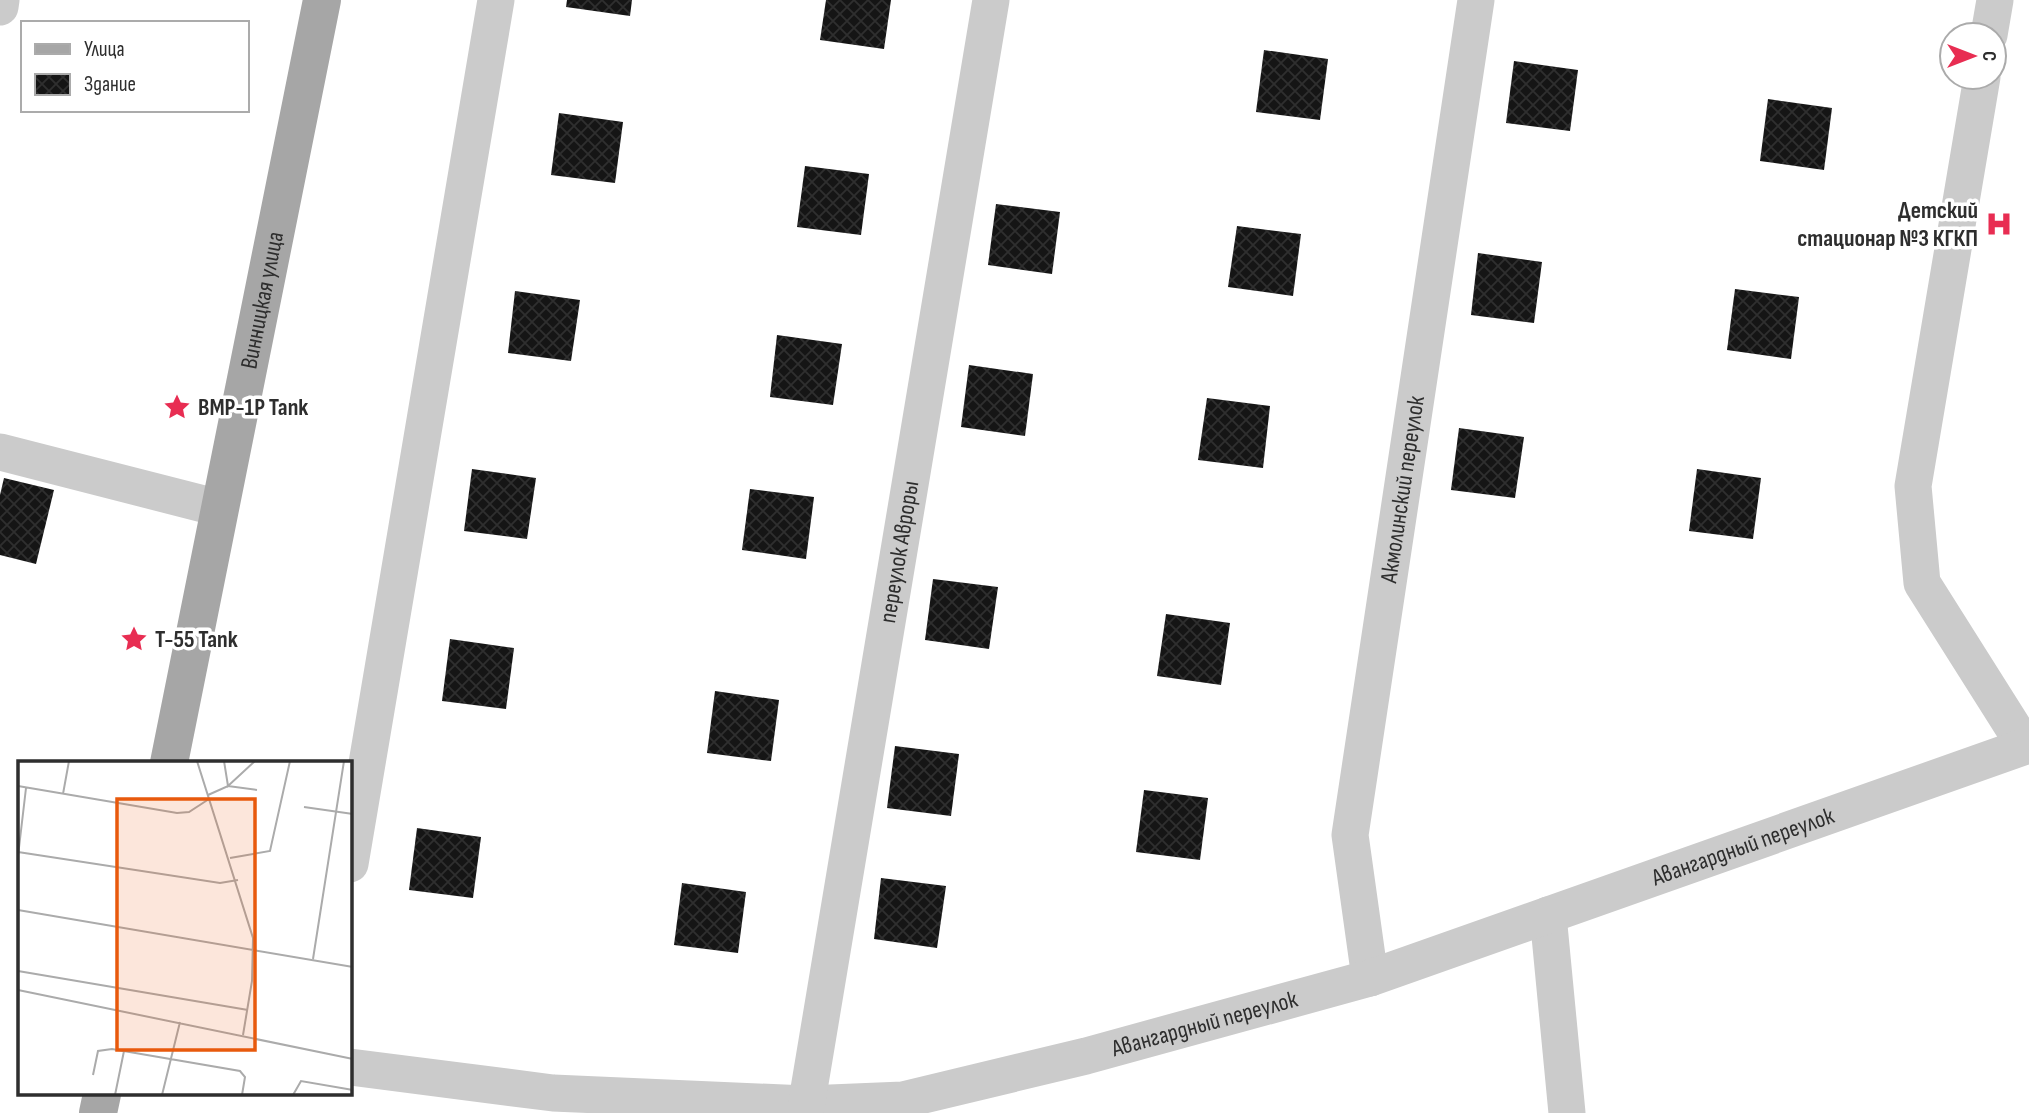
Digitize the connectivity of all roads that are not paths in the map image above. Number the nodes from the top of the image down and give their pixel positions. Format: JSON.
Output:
{"nodes":[{"id":1,"x":1,"y":0,"type":"edge"},
{"id":2,"x":321,"y":0,"type":"edge"},
{"id":3,"x":496,"y":0,"type":"edge"},
{"id":4,"x":991,"y":0,"type":"edge"},
{"id":5,"x":1476,"y":0,"type":"edge"},
{"id":6,"x":1995,"y":0,"type":"edge"},
{"id":7,"x":0,"y":7,"type":"edge"},
{"id":8,"x":1991,"y":21,"type":"edge"},
{"id":9,"x":1980,"y":91,"type":"edge"},
{"id":10,"x":0,"y":453,"type":"edge"},
{"id":11,"x":219,"y":508,"type":"junction"},
{"id":12,"x":2027,"y":745,"type":"edge"},
{"id":13,"x":169,"y":761,"type":"edge"},
{"id":14,"x":352,"y":851,"type":"edge"},
{"id":15,"x":1548,"y":915,"type":"junction"},
{"id":16,"x":1370,"y":978,"type":"junction"},
{"id":17,"x":352,"y":1067,"type":"edge"},
{"id":18,"x":806,"y":1109,"type":"edge"},
{"id":19,"x":1567,"y":1113,"type":"edge"}],
"edges":[{"from":1,"to":7,"type":"street"},
{"from":2,"to":11,"type":"main road","name":"Винницкая улица"},
{"from":3,"to":14,"type":"street"},
{"from":4,"to":18,"type":"street","name":"переулок Авроры"},
{"from":5,"to":16,"type":"street","name":"Акмолинский переулок"},
{"from":6,"to":8,"type":"street"},
{"from":9,"to":12,"type":"street","name":"Авангардный переулок"},
{"from":10,"to":11,"type":"street"},
{"from":11,"to":13,"type":"main road","name":"Винницкая улица"},
{"from":12,"to":15,"type":"street","name":"Авангардный переулок"},
{"from":15,"to":16,"type":"street","name":"Авангардный переулок"},
{"from":15,"to":19,"type":"street"},
{"from":16,"to":18,"type":"street","name":"Авангардный переулок"},
{"from":17,"to":18,"type":"street","name":"Авангардный переулок"}]}
